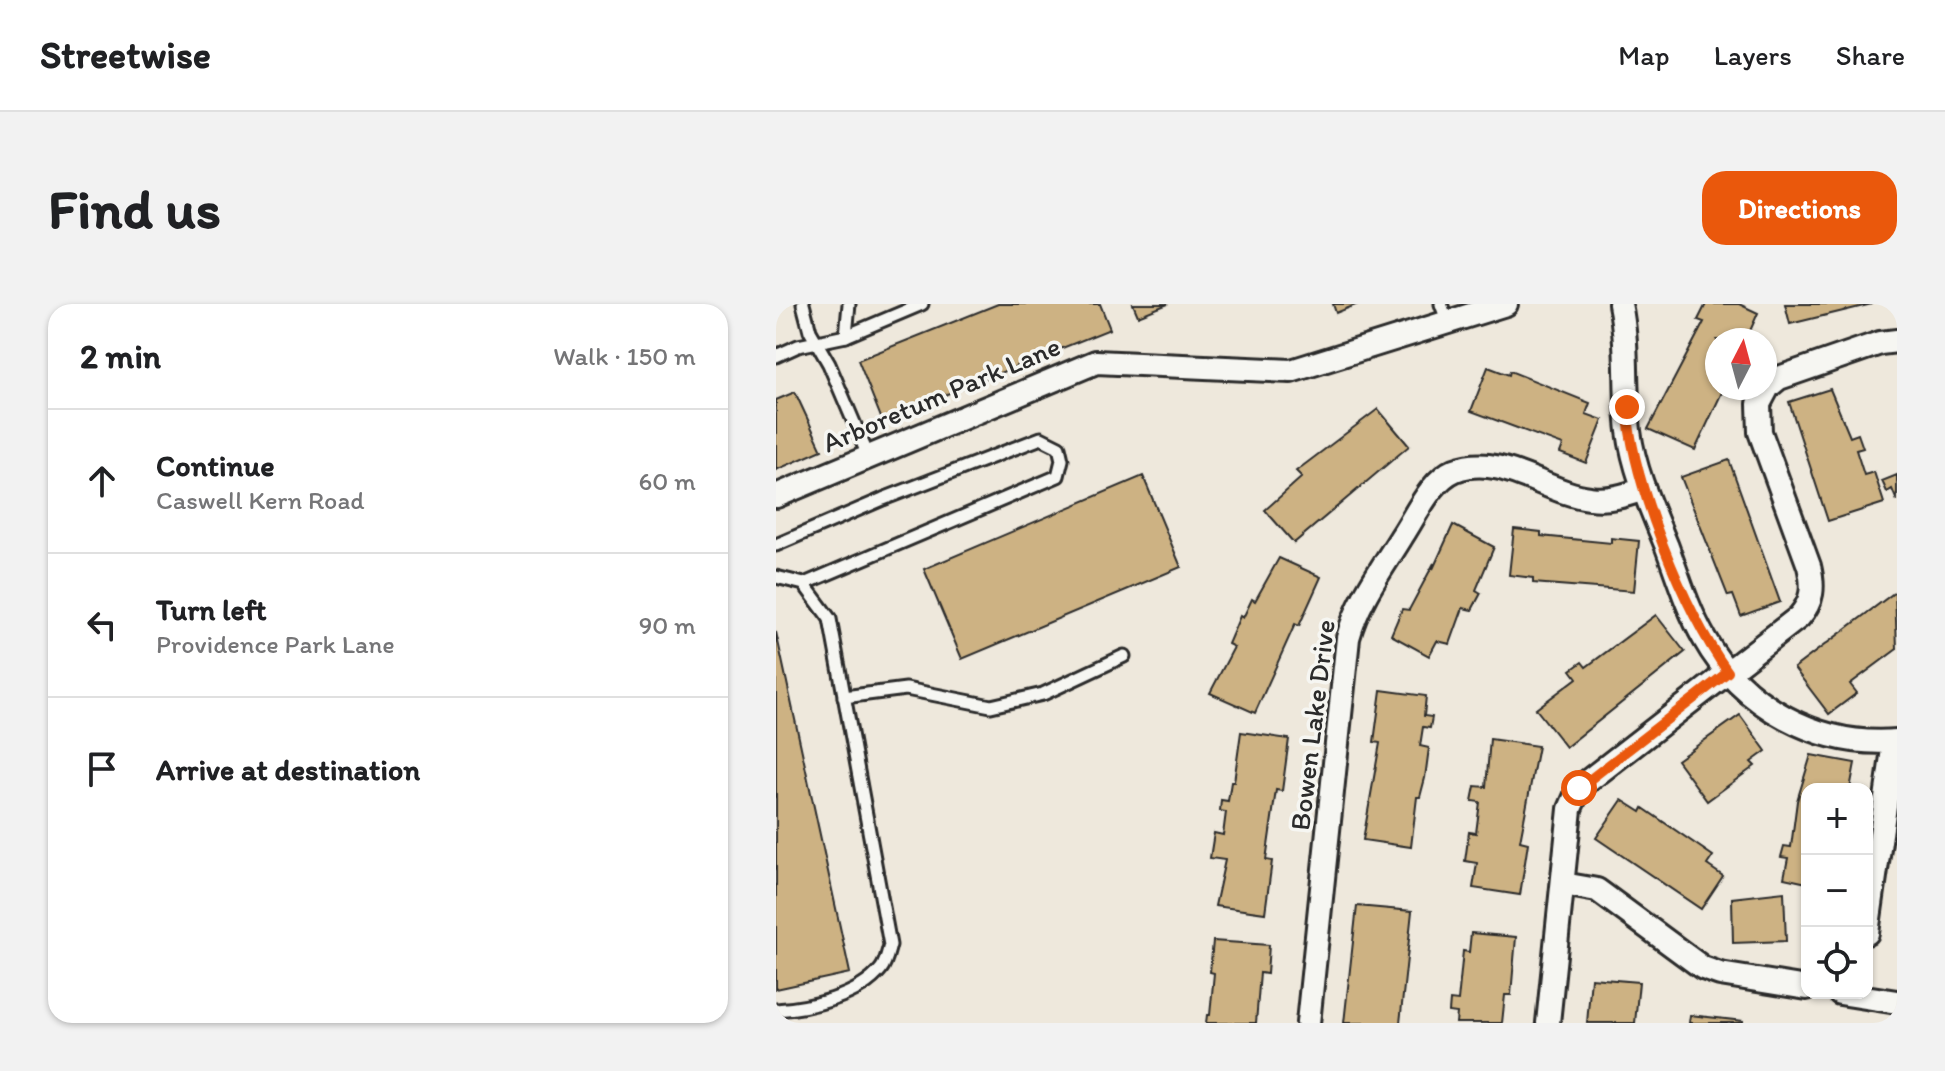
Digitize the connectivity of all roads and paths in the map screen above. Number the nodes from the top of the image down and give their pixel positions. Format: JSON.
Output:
{"nodes":[{"id":1,"x":803,"y":304,"type":"edge"},
{"id":2,"x":849,"y":304,"type":"edge"},
{"id":3,"x":922,"y":304,"type":"edge"},
{"id":4,"x":1506,"y":304,"type":"edge"},
{"id":5,"x":1620,"y":304,"type":"edge"},
{"id":6,"x":1444,"y":313,"type":"edge"},
{"id":7,"x":846,"y":336,"type":"junction"},
{"id":8,"x":1897,"y":341,"type":"edge"},
{"id":9,"x":817,"y":344,"type":"junction"},
{"id":10,"x":776,"y":356,"type":"edge"},
{"id":11,"x":869,"y":458,"type":"junction"},
{"id":12,"x":1644,"y":489,"type":"junction"},
{"id":13,"x":776,"y":496,"type":"edge"},
{"id":14,"x":776,"y":545,"type":"edge"},
{"id":15,"x":776,"y":577,"type":"edge"},
{"id":16,"x":804,"y":584,"type":"junction"},
{"id":17,"x":1124,"y":656,"type":"dead end"},
{"id":18,"x":1728,"y":672,"type":"junction"},
{"id":19,"x":844,"y":697,"type":"junction"},
{"id":20,"x":1896,"y":742,"type":"edge"},
{"id":21,"x":1563,"y":884,"type":"junction"},
{"id":22,"x":1868,"y":927,"type":"edge"},
{"id":23,"x":1801,"y":987,"type":"edge"},
{"id":24,"x":1873,"y":998,"type":"edge"},
{"id":25,"x":1897,"y":1002,"type":"edge"},
{"id":26,"x":776,"y":1010,"type":"edge"},
{"id":27,"x":1308,"y":1023,"type":"edge"},
{"id":28,"x":1548,"y":1023,"type":"edge"}],
"edges":[{"from":1,"to":9,"type":"lane"},
{"from":2,"to":7,"type":"lane"},
{"from":3,"to":7,"type":"lane"},
{"from":4,"to":6,"type":"street","name":"Arboretum Park Lane"},
{"from":5,"to":12,"type":"street"},
{"from":6,"to":11,"type":"street","name":"Arboretum Park Lane"},
{"from":7,"to":9,"type":"lane"},
{"from":8,"to":18,"type":"street"},
{"from":9,"to":10,"type":"lane"},
{"from":9,"to":11,"type":"lane"},
{"from":11,"to":13,"type":"street","name":"Arboretum Park Lane"},
{"from":12,"to":18,"type":"street"},
{"from":12,"to":27,"type":"street","name":"Bowen Lake Drive"},
{"from":14,"to":16,"type":"lane"},
{"from":15,"to":16,"type":"lane"},
{"from":16,"to":19,"type":"lane"},
{"from":17,"to":19,"type":"lane"},
{"from":18,"to":20,"type":"street"},
{"from":18,"to":21,"type":"street"},
{"from":19,"to":26,"type":"lane"},
{"from":20,"to":22,"type":"street"},
{"from":21,"to":23,"type":"street"},
{"from":21,"to":28,"type":"street"},
{"from":24,"to":25,"type":"street"}]}
